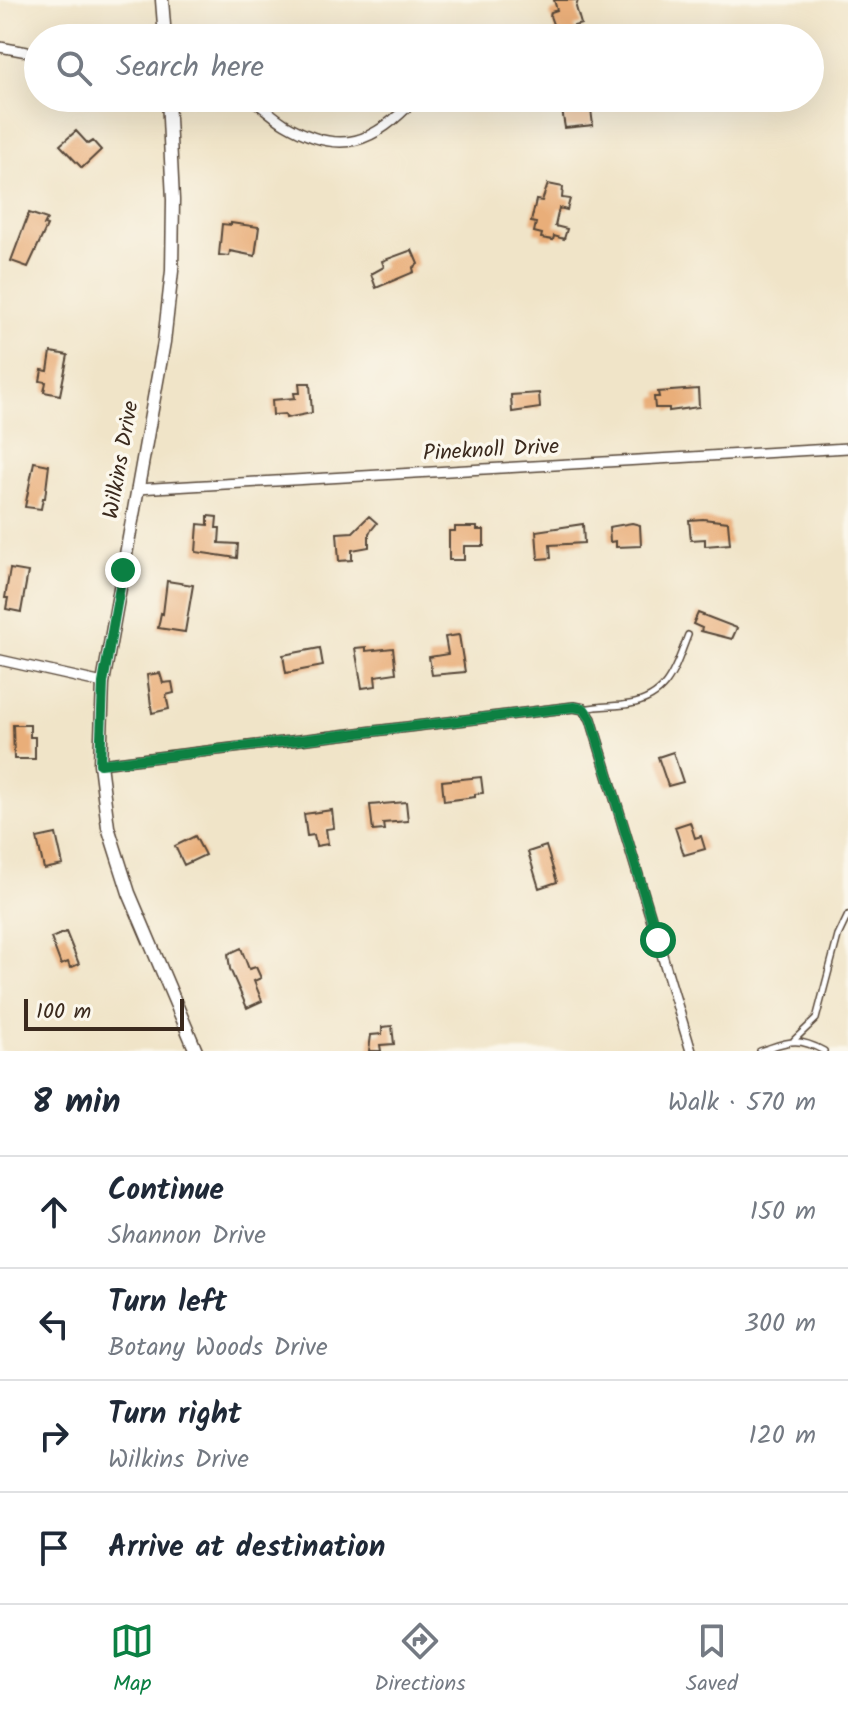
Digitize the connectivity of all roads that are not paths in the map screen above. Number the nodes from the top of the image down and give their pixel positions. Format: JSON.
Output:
{"nodes":[{"id":1,"x":162,"y":0,"type":"edge"},
{"id":2,"x":164,"y":24,"type":"edge"},
{"id":3,"x":0,"y":47,"type":"edge"},
{"id":4,"x":24,"y":51,"type":"edge"},
{"id":5,"x":169,"y":112,"type":"edge"},
{"id":6,"x":268,"y":112,"type":"edge"},
{"id":7,"x":401,"y":112,"type":"edge"},
{"id":8,"x":848,"y":448,"type":"edge"},
{"id":9,"x":137,"y":489,"type":"junction"},
{"id":10,"x":688,"y":635,"type":"dead end"},
{"id":11,"x":0,"y":660,"type":"edge"},
{"id":12,"x":103,"y":683,"type":"junction"},
{"id":13,"x":584,"y":709,"type":"junction"},
{"id":14,"x":100,"y":764,"type":"junction"},
{"id":15,"x":848,"y":915,"type":"edge"},
{"id":16,"x":794,"y":1040,"type":"junction"},
{"id":17,"x":196,"y":1051,"type":"edge"},
{"id":18,"x":691,"y":1051,"type":"edge"},
{"id":19,"x":760,"y":1051,"type":"edge"},
{"id":20,"x":824,"y":1051,"type":"edge"}],
"edges":[{"from":1,"to":2,"type":"street"},
{"from":3,"to":4,"type":"street"},
{"from":5,"to":9,"type":"street","name":"Wilkins Drive"},
{"from":6,"to":7,"type":"street"},
{"from":8,"to":9,"type":"street","name":"Pineknoll Drive"},
{"from":9,"to":12,"type":"street","name":"Wilkins Drive"},
{"from":10,"to":13,"type":"lane"},
{"from":11,"to":12,"type":"street"},
{"from":12,"to":14,"type":"street","name":"Wilkins Drive"},
{"from":13,"to":14,"type":"street"},
{"from":13,"to":18,"type":"street"},
{"from":14,"to":17,"type":"street","name":"Wilkins Drive"},
{"from":15,"to":16,"type":"lane"},
{"from":16,"to":19,"type":"lane"},
{"from":16,"to":20,"type":"lane"}]}
